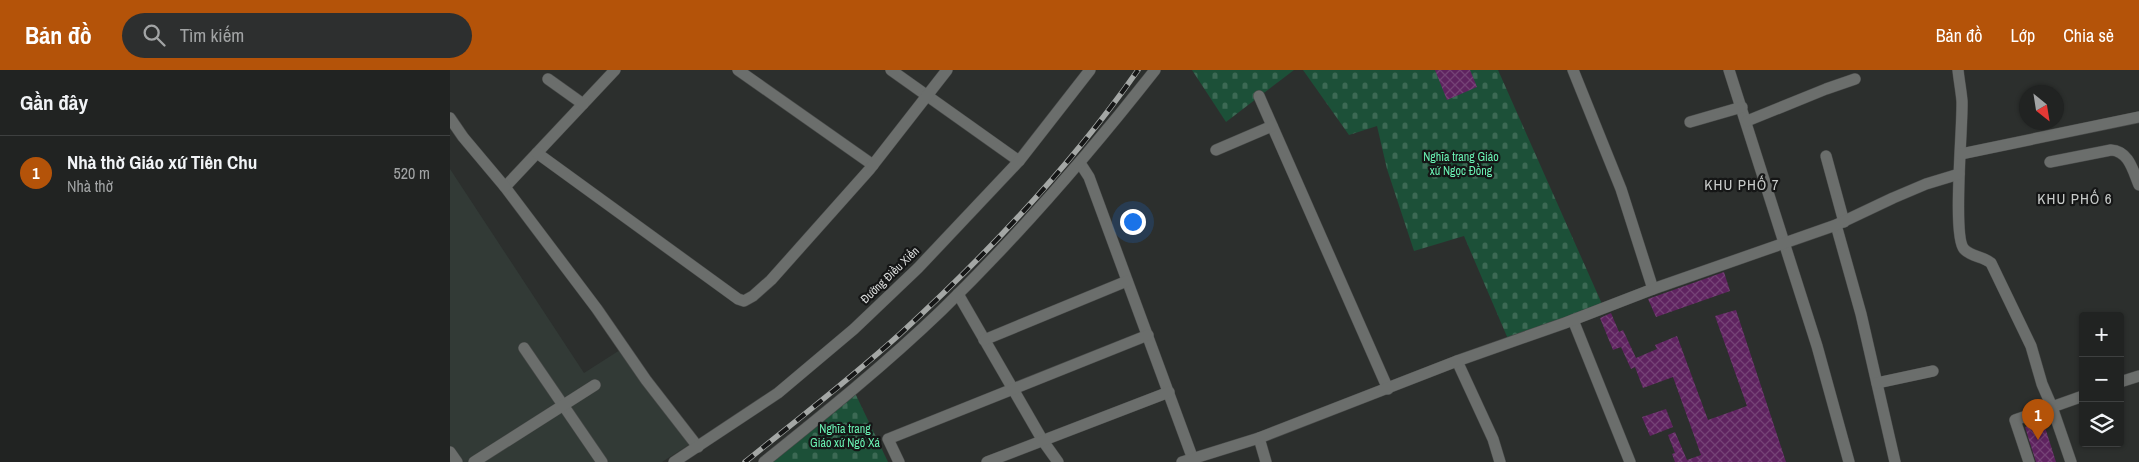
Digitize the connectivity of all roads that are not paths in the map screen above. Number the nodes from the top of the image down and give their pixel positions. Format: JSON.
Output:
{"nodes":[{"id":1,"x":615,"y":70,"type":"edge"},
{"id":2,"x":738,"y":70,"type":"edge"},
{"id":3,"x":891,"y":70,"type":"edge"},
{"id":4,"x":946,"y":70,"type":"edge"},
{"id":5,"x":1090,"y":70,"type":"edge"},
{"id":6,"x":1155,"y":70,"type":"edge"},
{"id":7,"x":1573,"y":70,"type":"edge"},
{"id":8,"x":1729,"y":70,"type":"edge"},
{"id":9,"x":1958,"y":70,"type":"edge"},
{"id":10,"x":548,"y":79,"type":"dead end"},
{"id":11,"x":1854,"y":79,"type":"dead end"},
{"id":12,"x":927,"y":94,"type":"junction"},
{"id":13,"x":1259,"y":96,"type":"dead end"},
{"id":14,"x":583,"y":104,"type":"junction"},
{"id":15,"x":1742,"y":107,"type":"junction"},
{"id":16,"x":2139,"y":117,"type":"edge"},
{"id":17,"x":450,"y":118,"type":"edge"},
{"id":18,"x":1747,"y":121,"type":"junction"},
{"id":19,"x":1690,"y":122,"type":"dead end"},
{"id":20,"x":1272,"y":126,"type":"junction"},
{"id":21,"x":1216,"y":150,"type":"dead end"},
{"id":22,"x":537,"y":153,"type":"junction"},
{"id":23,"x":1961,"y":154,"type":"junction"},
{"id":24,"x":1826,"y":156,"type":"dead end"},
{"id":25,"x":1019,"y":161,"type":"junction"},
{"id":26,"x":1080,"y":162,"type":"junction"},
{"id":27,"x":2050,"y":162,"type":"dead end"},
{"id":28,"x":873,"y":165,"type":"junction"},
{"id":29,"x":1959,"y":174,"type":"junction"},
{"id":30,"x":2139,"y":185,"type":"edge"},
{"id":31,"x":505,"y":187,"type":"junction"},
{"id":32,"x":1840,"y":224,"type":"junction"},
{"id":33,"x":1784,"y":244,"type":"junction"},
{"id":34,"x":1127,"y":281,"type":"junction"},
{"id":35,"x":1653,"y":288,"type":"junction"},
{"id":36,"x":958,"y":294,"type":"junction"},
{"id":37,"x":1573,"y":320,"type":"junction"},
{"id":38,"x":1148,"y":334,"type":"junction"},
{"id":39,"x":984,"y":340,"type":"junction"},
{"id":40,"x":524,"y":348,"type":"dead end"},
{"id":41,"x":1457,"y":361,"type":"junction"},
{"id":42,"x":1933,"y":371,"type":"dead end"},
{"id":43,"x":2139,"y":376,"type":"edge"},
{"id":44,"x":2124,"y":381,"type":"edge"},
{"id":45,"x":1877,"y":383,"type":"junction"},
{"id":46,"x":595,"y":385,"type":"dead end"},
{"id":47,"x":1388,"y":389,"type":"junction"},
{"id":48,"x":1012,"y":390,"type":"junction"},
{"id":49,"x":1169,"y":392,"type":"junction"},
{"id":50,"x":2079,"y":397,"type":"edge"},
{"id":51,"x":564,"y":406,"type":"junction"},
{"id":52,"x":2052,"y":407,"type":"junction"},
{"id":53,"x":1259,"y":438,"type":"junction"},
{"id":54,"x":1043,"y":441,"type":"junction"},
{"id":55,"x":698,"y":447,"type":"junction"},
{"id":56,"x":450,"y":452,"type":"edge"},
{"id":57,"x":1189,"y":461,"type":"edge"},
{"id":58,"x":457,"y":462,"type":"edge"},
{"id":59,"x":474,"y":462,"type":"edge"},
{"id":60,"x":602,"y":462,"type":"edge"},
{"id":61,"x":674,"y":462,"type":"edge"},
{"id":62,"x":764,"y":462,"type":"edge"},
{"id":63,"x":898,"y":462,"type":"edge"},
{"id":64,"x":987,"y":462,"type":"edge"},
{"id":65,"x":1058,"y":462,"type":"edge"},
{"id":66,"x":1266,"y":462,"type":"edge"},
{"id":67,"x":1500,"y":462,"type":"edge"},
{"id":68,"x":1630,"y":462,"type":"edge"},
{"id":69,"x":1849,"y":462,"type":"edge"},
{"id":70,"x":1895,"y":462,"type":"edge"},
{"id":71,"x":2029,"y":462,"type":"edge"},
{"id":72,"x":2071,"y":462,"type":"edge"}],
"edges":[{"from":1,"to":14,"type":"street"},
{"from":2,"to":28,"type":"street"},
{"from":3,"to":12,"type":"street"},
{"from":4,"to":12,"type":"street"},
{"from":5,"to":25,"type":"street","name":"Đường Điều Xiển"},
{"from":6,"to":26,"type":"street"},
{"from":7,"to":35,"type":"street"},
{"from":8,"to":15,"type":"street"},
{"from":9,"to":23,"type":"street"},
{"from":10,"to":14,"type":"street"},
{"from":11,"to":18,"type":"street"},
{"from":12,"to":25,"type":"street"},
{"from":12,"to":28,"type":"street"},
{"from":13,"to":20,"type":"street"},
{"from":14,"to":22,"type":"street"},
{"from":15,"to":18,"type":"street"},
{"from":15,"to":19,"type":"street"},
{"from":16,"to":23,"type":"street"},
{"from":17,"to":31,"type":"street"},
{"from":18,"to":33,"type":"street"},
{"from":20,"to":21,"type":"street"},
{"from":20,"to":47,"type":"street"},
{"from":22,"to":28,"type":"street"},
{"from":22,"to":31,"type":"street"},
{"from":23,"to":29,"type":"street"},
{"from":24,"to":32,"type":"street"},
{"from":25,"to":55,"type":"street","name":"Đường Điều Xiển"},
{"from":26,"to":34,"type":"street"},
{"from":26,"to":36,"type":"street"},
{"from":27,"to":30,"type":"street"},
{"from":29,"to":32,"type":"street"},
{"from":29,"to":52,"type":"street"},
{"from":31,"to":55,"type":"street"},
{"from":32,"to":33,"type":"street"},
{"from":32,"to":45,"type":"street"},
{"from":33,"to":35,"type":"street"},
{"from":33,"to":69,"type":"street"},
{"from":34,"to":38,"type":"street"},
{"from":34,"to":39,"type":"street"},
{"from":35,"to":37,"type":"street"},
{"from":36,"to":39,"type":"street"},
{"from":36,"to":62,"type":"street"},
{"from":37,"to":41,"type":"street"},
{"from":37,"to":68,"type":"street"},
{"from":38,"to":48,"type":"street"},
{"from":38,"to":49,"type":"street"},
{"from":39,"to":48,"type":"street"},
{"from":40,"to":51,"type":"street"},
{"from":41,"to":47,"type":"street"},
{"from":41,"to":67,"type":"street"},
{"from":42,"to":45,"type":"street"},
{"from":43,"to":44,"type":"street"},
{"from":45,"to":70,"type":"street"},
{"from":46,"to":51,"type":"street"},
{"from":47,"to":53,"type":"street"},
{"from":48,"to":54,"type":"street"},
{"from":48,"to":63,"type":"street"},
{"from":49,"to":54,"type":"street"},
{"from":49,"to":57,"type":"street"},
{"from":50,"to":52,"type":"street"},
{"from":51,"to":59,"type":"street"},
{"from":51,"to":60,"type":"street"},
{"from":52,"to":71,"type":"street"},
{"from":52,"to":72,"type":"street"},
{"from":53,"to":57,"type":"street"},
{"from":53,"to":66,"type":"street"},
{"from":54,"to":64,"type":"street"},
{"from":54,"to":65,"type":"street"},
{"from":55,"to":61,"type":"street","name":"Đường Điều Xiển"},
{"from":56,"to":58,"type":"street"}]}
